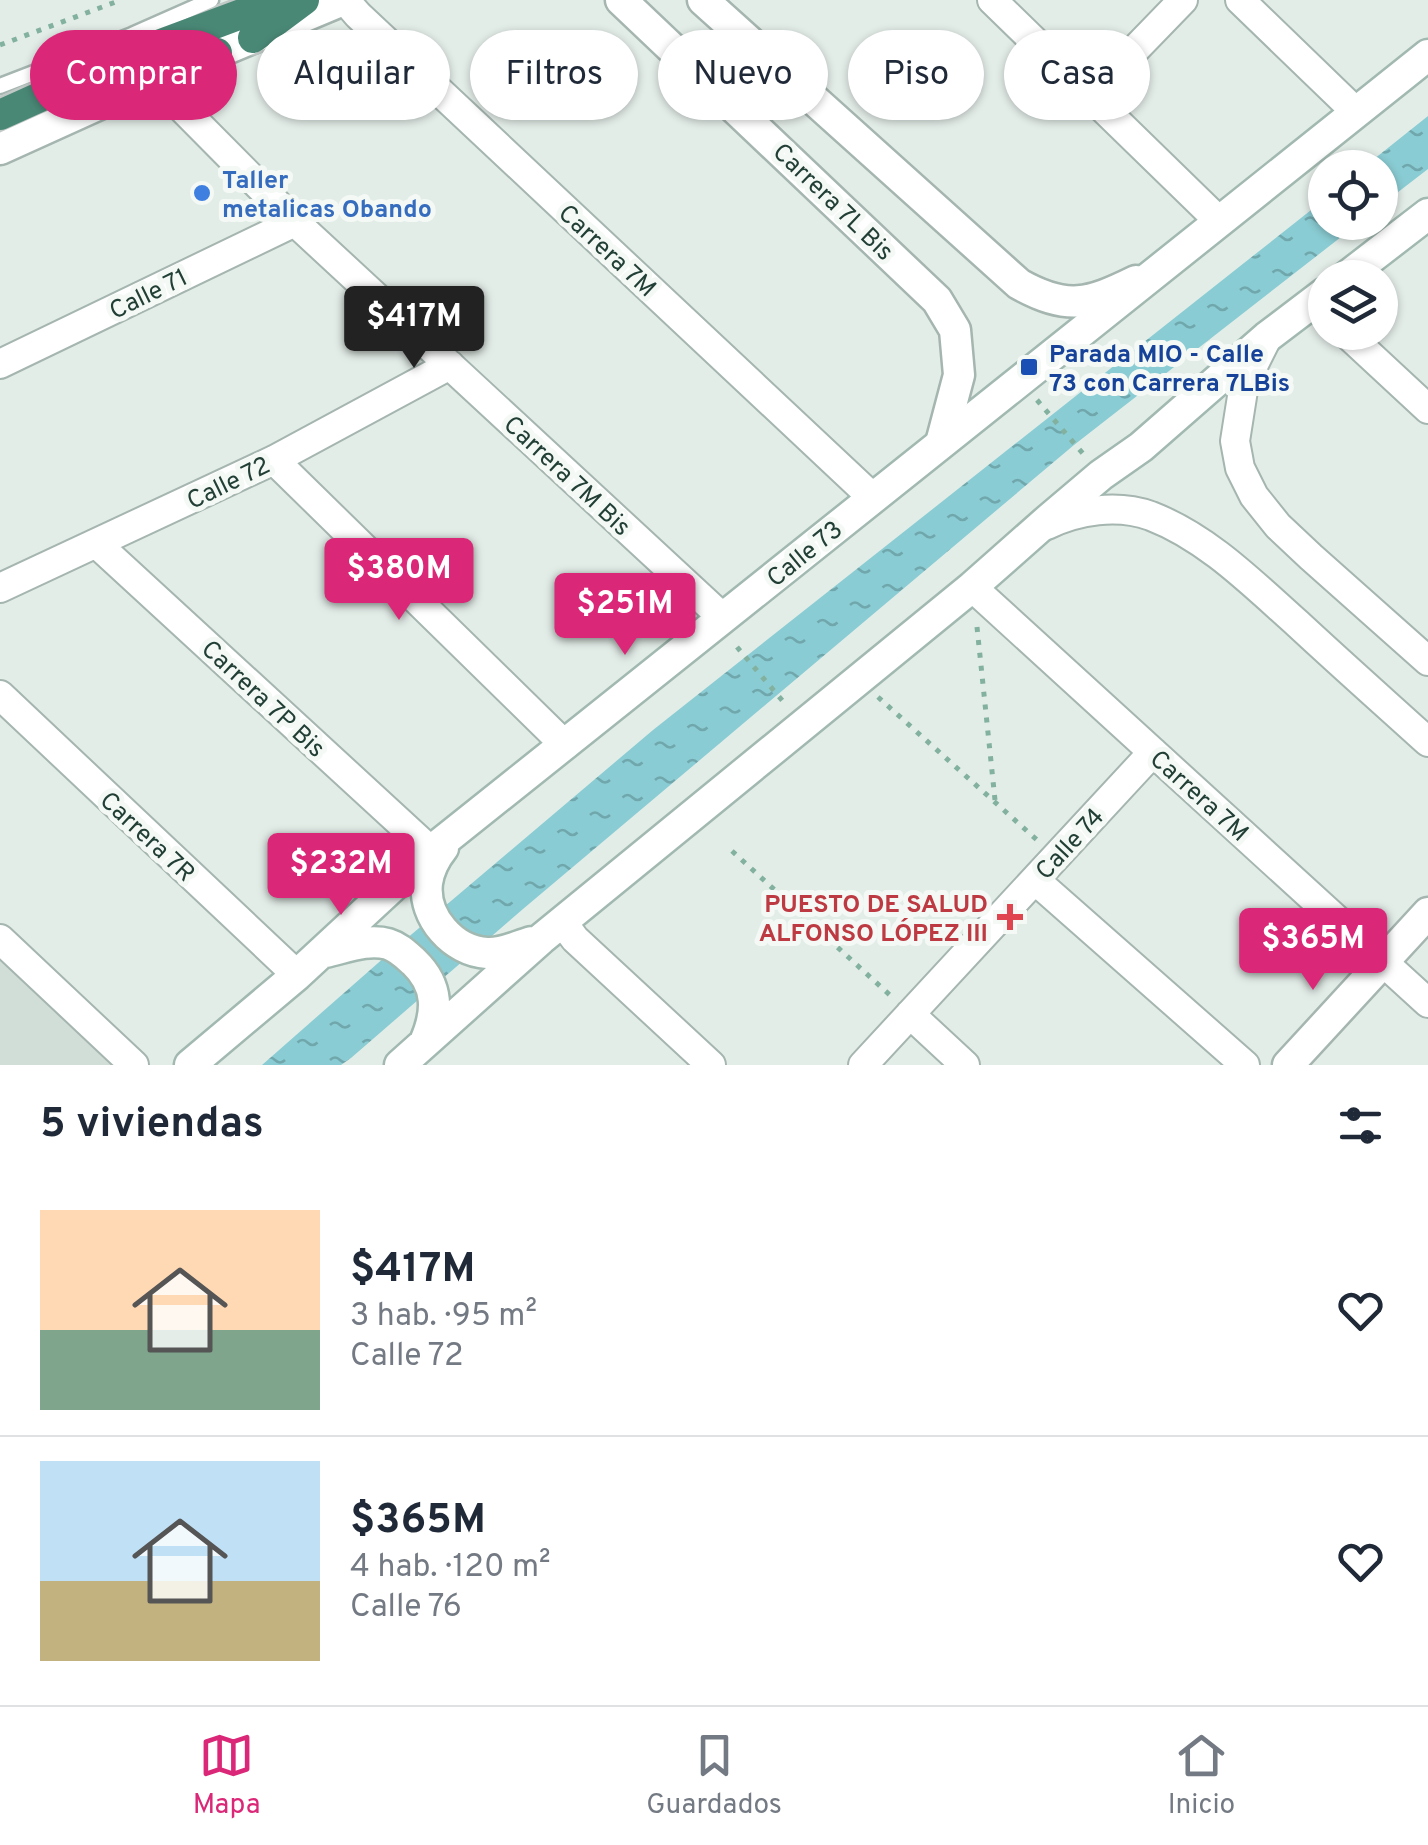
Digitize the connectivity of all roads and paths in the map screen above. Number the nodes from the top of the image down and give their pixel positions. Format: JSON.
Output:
{"nodes":[{"id":1,"x":121,"y":0,"type":"edge"},
{"id":2,"x":211,"y":0,"type":"edge"},
{"id":3,"x":280,"y":0,"type":"edge"},
{"id":4,"x":304,"y":0,"type":"edge"},
{"id":5,"x":344,"y":0,"type":"edge"},
{"id":6,"x":622,"y":0,"type":"edge"},
{"id":7,"x":704,"y":0,"type":"edge"},
{"id":8,"x":992,"y":0,"type":"edge"},
{"id":9,"x":1183,"y":0,"type":"edge"},
{"id":10,"x":1240,"y":0,"type":"edge"},
{"id":11,"x":199,"y":30,"type":"edge"},
{"id":12,"x":1023,"y":30,"type":"edge"},
{"id":13,"x":1150,"y":34,"type":"edge"},
{"id":14,"x":253,"y":38,"type":"junction"},
{"id":15,"x":1,"y":42,"type":"edge"},
{"id":16,"x":237,"y":44,"type":"edge"},
{"id":17,"x":1428,"y":55,"type":"edge"},
{"id":18,"x":0,"y":86,"type":"edge"},
{"id":19,"x":30,"y":101,"type":"edge"},
{"id":20,"x":1356,"y":112,"type":"junction"},
{"id":21,"x":0,"y":115,"type":"edge"},
{"id":22,"x":63,"y":120,"type":"edge"},
{"id":23,"x":194,"y":120,"type":"edge"},
{"id":24,"x":1115,"y":120,"type":"edge"},
{"id":25,"x":0,"y":148,"type":"edge"},
{"id":26,"x":1428,"y":214,"type":"edge"},
{"id":27,"x":1219,"y":221,"type":"junction"},
{"id":28,"x":295,"y":222,"type":"junction"},
{"id":29,"x":1368,"y":260,"type":"edge"},
{"id":30,"x":1162,"y":269,"type":"junction"},
{"id":31,"x":1308,"y":312,"type":"edge"},
{"id":32,"x":1267,"y":337,"type":"junction"},
{"id":33,"x":1364,"y":350,"type":"edge"},
{"id":34,"x":0,"y":364,"type":"edge"},
{"id":35,"x":450,"y":365,"type":"junction"},
{"id":36,"x":1045,"y":409,"type":"dead end"},
{"id":37,"x":1428,"y":409,"type":"edge"},
{"id":38,"x":940,"y":443,"type":"junction"},
{"id":39,"x":1087,"y":459,"type":"dead end"},
{"id":40,"x":274,"y":460,"type":"junction"},
{"id":41,"x":873,"y":498,"type":"junction"},
{"id":42,"x":1037,"y":530,"type":"junction"},
{"id":43,"x":98,"y":544,"type":"junction"},
{"id":44,"x":0,"y":588,"type":"edge"},
{"id":45,"x":974,"y":599,"type":"junction"},
{"id":46,"x":723,"y":618,"type":"junction"},
{"id":47,"x":737,"y":647,"type":"dead end"},
{"id":48,"x":1428,"y":662,"type":"edge"},
{"id":49,"x":876,"y":694,"type":"dead end"},
{"id":50,"x":0,"y":695,"type":"edge"},
{"id":51,"x":786,"y":705,"type":"dead end"},
{"id":52,"x":1428,"y":742,"type":"edge"},
{"id":53,"x":565,"y":745,"type":"junction"},
{"id":54,"x":1152,"y":752,"type":"junction"},
{"id":55,"x":996,"y":803,"type":"junction"},
{"id":56,"x":732,"y":850,"type":"dead end"},
{"id":57,"x":437,"y":853,"type":"junction"},
{"id":58,"x":1056,"y":858,"type":"junction"},
{"id":59,"x":1035,"y":880,"type":"junction"},
{"id":60,"x":1428,"y":913,"type":"edge"},
{"id":61,"x":552,"y":931,"type":"junction"},
{"id":62,"x":0,"y":939,"type":"edge"},
{"id":63,"x":322,"y":953,"type":"junction"},
{"id":64,"x":1383,"y":962,"type":"junction"},
{"id":65,"x":298,"y":975,"type":"junction"},
{"id":66,"x":1428,"y":1003,"type":"edge"},
{"id":67,"x":910,"y":1014,"type":"junction"},
{"id":68,"x":414,"y":1058,"type":"edge"},
{"id":69,"x":134,"y":1065,"type":"edge"},
{"id":70,"x":190,"y":1065,"type":"edge"},
{"id":71,"x":711,"y":1065,"type":"edge"},
{"id":72,"x":863,"y":1065,"type":"edge"},
{"id":73,"x":966,"y":1065,"type":"edge"},
{"id":74,"x":1245,"y":1065,"type":"edge"},
{"id":75,"x":1288,"y":1065,"type":"edge"}],
"edges":[{"from":1,"to":15,"type":"path"},
{"from":2,"to":18,"type":"lane"},
{"from":3,"to":11,"type":"highway"},
{"from":4,"to":14,"type":"highway"},
{"from":5,"to":14,"type":"main road"},
{"from":5,"to":41,"type":"street","name":"Carrera 7M"},
{"from":6,"to":38,"type":"main road","name":"Carrera 7L Bis"},
{"from":7,"to":30,"type":"main road"},
{"from":8,"to":12,"type":"street"},
{"from":9,"to":13,"type":"street"},
{"from":10,"to":20,"type":"street"},
{"from":14,"to":16,"type":"main road"},
{"from":17,"to":20,"type":"main road","name":"Calle 73"},
{"from":19,"to":21,"type":"highway"},
{"from":20,"to":27,"type":"main road","name":"Calle 73"},
{"from":22,"to":25,"type":"main road"},
{"from":23,"to":28,"type":"street","name":"Carrera 7M Bis"},
{"from":24,"to":27,"type":"street"},
{"from":26,"to":29,"type":"main road"},
{"from":27,"to":30,"type":"main road","name":"Calle 73"},
{"from":28,"to":34,"type":"street","name":"Calle 71"},
{"from":28,"to":35,"type":"street","name":"Carrera 7M Bis"},
{"from":30,"to":38,"type":"main road","name":"Calle 73"},
{"from":31,"to":32,"type":"main road"},
{"from":32,"to":42,"type":"main road"},
{"from":32,"to":48,"type":"street"},
{"from":33,"to":37,"type":"street"},
{"from":35,"to":40,"type":"street","name":"Calle 72"},
{"from":35,"to":46,"type":"street","name":"Carrera 7M Bis"},
{"from":36,"to":39,"type":"path"},
{"from":38,"to":41,"type":"main road","name":"Calle 73"},
{"from":40,"to":43,"type":"street","name":"Calle 72"},
{"from":40,"to":53,"type":"street"},
{"from":41,"to":46,"type":"main road","name":"Calle 73"},
{"from":42,"to":45,"type":"main road"},
{"from":42,"to":52,"type":"street"},
{"from":43,"to":44,"type":"street","name":"Calle 72"},
{"from":43,"to":57,"type":"street","name":"Carrera 7P Bis"},
{"from":45,"to":54,"type":"street","name":"Carrera 7M"},
{"from":45,"to":55,"type":"path"},
{"from":45,"to":61,"type":"main road"},
{"from":46,"to":53,"type":"main road","name":"Calle 73"},
{"from":47,"to":51,"type":"path"},
{"from":49,"to":55,"type":"path"},
{"from":50,"to":65,"type":"street","name":"Carrera 7R"},
{"from":53,"to":57,"type":"main road","name":"Calle 73"},
{"from":54,"to":58,"type":"street","name":"Calle 74"},
{"from":54,"to":64,"type":"street","name":"Carrera 7M"},
{"from":55,"to":58,"type":"path"},
{"from":56,"to":67,"type":"path"},
{"from":57,"to":61,"type":"main road"},
{"from":57,"to":63,"type":"main road","name":"Calle 73"},
{"from":58,"to":59,"type":"street","name":"Calle 74"},
{"from":59,"to":67,"type":"street","name":"Calle 74"},
{"from":59,"to":74,"type":"street"},
{"from":60,"to":64,"type":"main road"},
{"from":61,"to":68,"type":"main road"},
{"from":61,"to":71,"type":"street"},
{"from":62,"to":69,"type":"street"},
{"from":63,"to":65,"type":"main road","name":"Calle 73"},
{"from":63,"to":68,"type":"main road"},
{"from":64,"to":66,"type":"street","name":"Carrera 7M"},
{"from":64,"to":75,"type":"main road"},
{"from":65,"to":70,"type":"main road","name":"Calle 73"},
{"from":67,"to":72,"type":"street","name":"Calle 74"},
{"from":67,"to":73,"type":"street"}]}
